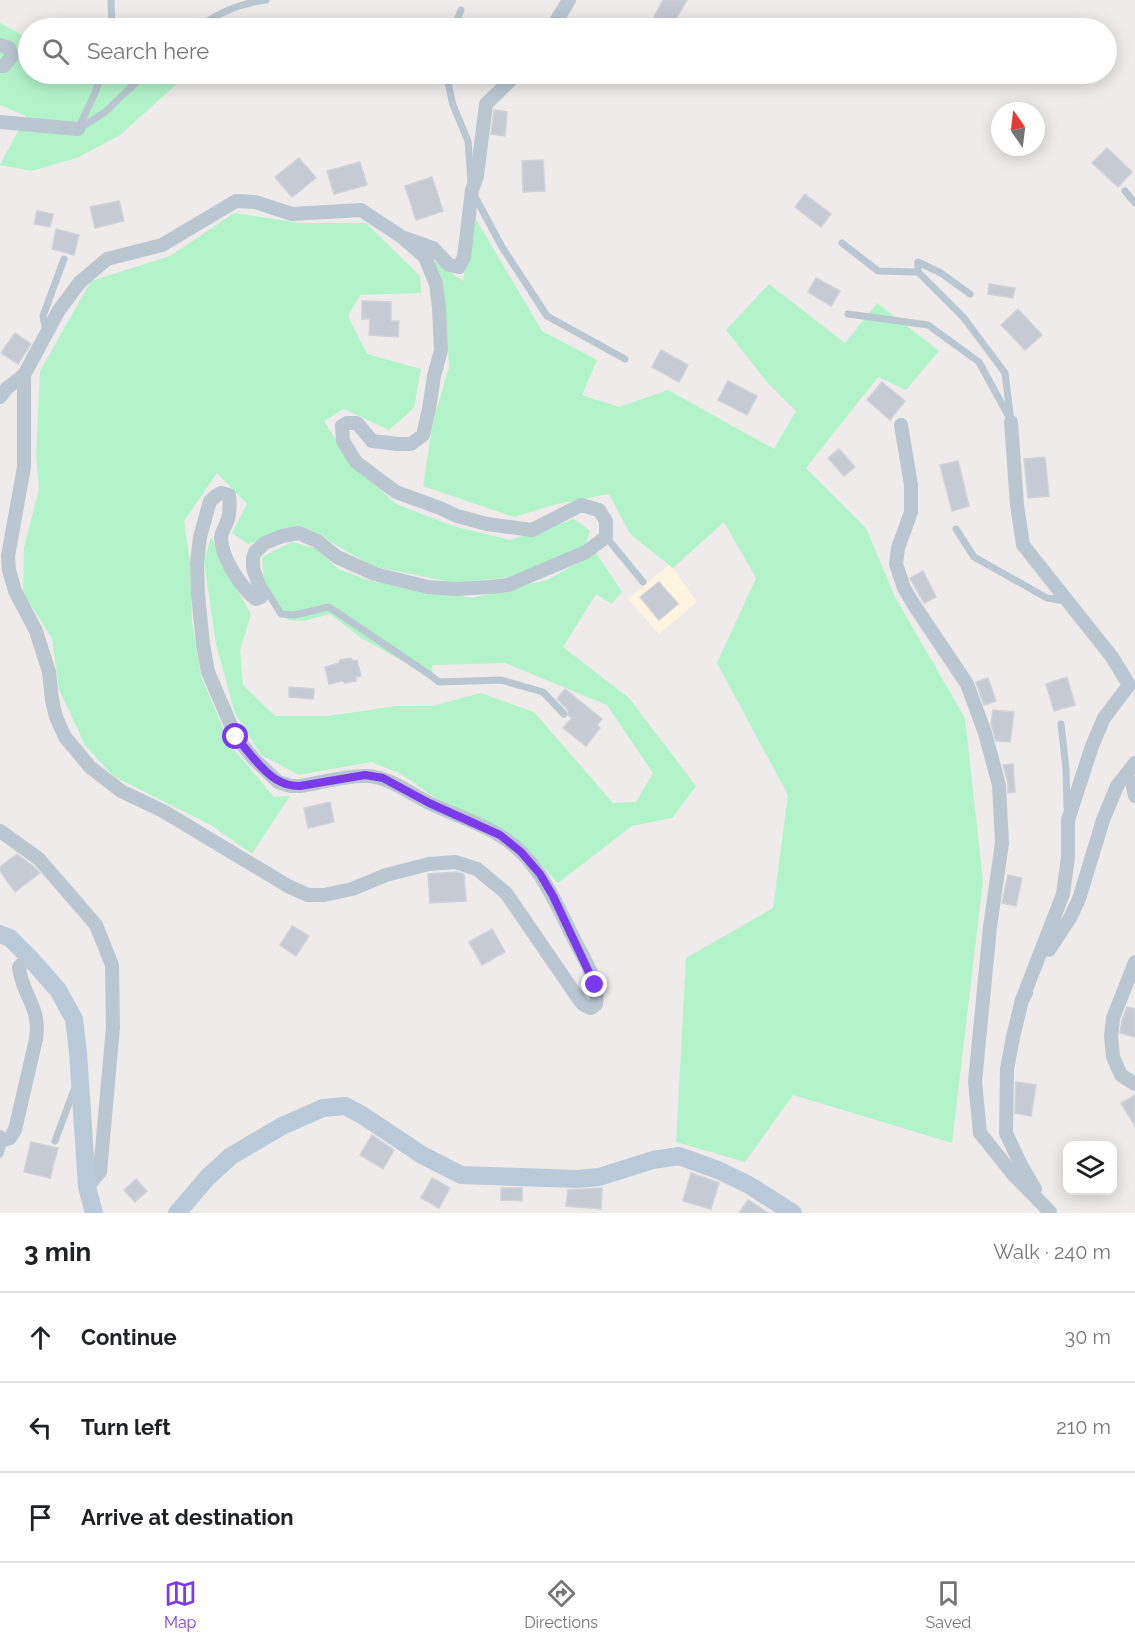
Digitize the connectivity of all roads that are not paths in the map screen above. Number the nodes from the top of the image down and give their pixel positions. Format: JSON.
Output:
{"nodes":[{"id":1,"x":111,"y":0,"type":"edge"},
{"id":2,"x":266,"y":0,"type":"edge"},
{"id":3,"x":568,"y":0,"type":"edge"},
{"id":4,"x":461,"y":10,"type":"dead end"},
{"id":5,"x":112,"y":18,"type":"edge"},
{"id":6,"x":212,"y":18,"type":"edge"},
{"id":7,"x":458,"y":18,"type":"edge"},
{"id":8,"x":558,"y":18,"type":"edge"},
{"id":9,"x":0,"y":45,"type":"edge"},
{"id":10,"x":0,"y":66,"type":"edge"},
{"id":11,"x":98,"y":84,"type":"edge"},
{"id":12,"x":134,"y":84,"type":"edge"},
{"id":13,"x":448,"y":84,"type":"edge"},
{"id":14,"x":507,"y":84,"type":"edge"},
{"id":15,"x":0,"y":123,"type":"edge"},
{"id":16,"x":78,"y":129,"type":"junction"},
{"id":17,"x":472,"y":190,"type":"junction"},
{"id":18,"x":1125,"y":191,"type":"dead end"},
{"id":19,"x":1135,"y":202,"type":"edge"},
{"id":20,"x":402,"y":237,"type":"junction"},
{"id":21,"x":842,"y":243,"type":"dead end"},
{"id":22,"x":64,"y":259,"type":"dead end"},
{"id":23,"x":918,"y":272,"type":"junction"},
{"id":24,"x":970,"y":294,"type":"dead end"},
{"id":25,"x":848,"y":314,"type":"dead end"},
{"id":26,"x":46,"y":333,"type":"junction"},
{"id":27,"x":625,"y":359,"type":"dead end"},
{"id":28,"x":24,"y":375,"type":"junction"},
{"id":29,"x":0,"y":397,"type":"edge"},
{"id":30,"x":1011,"y":422,"type":"junction"},
{"id":31,"x":901,"y":425,"type":"dead end"},
{"id":32,"x":956,"y":529,"type":"dead end"},
{"id":33,"x":606,"y":537,"type":"junction"},
{"id":34,"x":253,"y":568,"type":"junction"},
{"id":35,"x":643,"y":582,"type":"dead end"},
{"id":36,"x":1068,"y":602,"type":"junction"},
{"id":37,"x":564,"y":714,"type":"dead end"},
{"id":38,"x":1061,"y":724,"type":"dead end"},
{"id":39,"x":1135,"y":763,"type":"edge"},
{"id":40,"x":1135,"y":783,"type":"edge"},
{"id":41,"x":1135,"y":796,"type":"edge"},
{"id":42,"x":1068,"y":820,"type":"junction"},
{"id":43,"x":0,"y":831,"type":"edge"},
{"id":44,"x":0,"y":934,"type":"edge"},
{"id":45,"x":29,"y":957,"type":"junction"},
{"id":46,"x":1135,"y":962,"type":"edge"},
{"id":47,"x":1022,"y":1000,"type":"junction"},
{"id":48,"x":80,"y":1077,"type":"junction"},
{"id":49,"x":1135,"y":1084,"type":"edge"},
{"id":50,"x":2,"y":1138,"type":"edge"},
{"id":51,"x":55,"y":1141,"type":"dead end"},
{"id":52,"x":0,"y":1154,"type":"edge"},
{"id":53,"x":87,"y":1187,"type":"junction"},
{"id":54,"x":1050,"y":1212,"type":"edge"},
{"id":55,"x":94,"y":1213,"type":"edge"},
{"id":56,"x":177,"y":1213,"type":"edge"},
{"id":57,"x":793,"y":1213,"type":"edge"}],
"edges":[{"from":1,"to":5,"type":"lane"},
{"from":2,"to":6,"type":"lane"},
{"from":3,"to":8,"type":"street"},
{"from":4,"to":7,"type":"lane"},
{"from":9,"to":10,"type":"street"},
{"from":11,"to":16,"type":"lane"},
{"from":12,"to":16,"type":"lane"},
{"from":13,"to":17,"type":"lane"},
{"from":14,"to":17,"type":"street"},
{"from":15,"to":16,"type":"street"},
{"from":17,"to":20,"type":"street"},
{"from":17,"to":27,"type":"lane"},
{"from":18,"to":19,"type":"lane"},
{"from":20,"to":26,"type":"street"},
{"from":20,"to":33,"type":"street"},
{"from":21,"to":23,"type":"lane"},
{"from":22,"to":26,"type":"lane"},
{"from":23,"to":24,"type":"lane"},
{"from":23,"to":30,"type":"lane"},
{"from":25,"to":30,"type":"lane"},
{"from":26,"to":28,"type":"street"},
{"from":28,"to":29,"type":"street"},
{"from":28,"to":34,"type":"street"},
{"from":30,"to":36,"type":"street"},
{"from":31,"to":54,"type":"street"},
{"from":32,"to":36,"type":"lane"},
{"from":33,"to":34,"type":"street"},
{"from":33,"to":35,"type":"lane"},
{"from":34,"to":37,"type":"lane"},
{"from":36,"to":42,"type":"street"},
{"from":38,"to":42,"type":"lane"},
{"from":39,"to":47,"type":"street"},
{"from":40,"to":41,"type":"street"},
{"from":42,"to":47,"type":"street"},
{"from":43,"to":53,"type":"street"},
{"from":44,"to":45,"type":"street"},
{"from":45,"to":48,"type":"street"},
{"from":45,"to":50,"type":"street"},
{"from":46,"to":49,"type":"street"},
{"from":47,"to":54,"type":"street"},
{"from":48,"to":51,"type":"lane"},
{"from":48,"to":53,"type":"street"},
{"from":50,"to":52,"type":"lane"},
{"from":53,"to":55,"type":"street"},
{"from":56,"to":57,"type":"street"}]}
